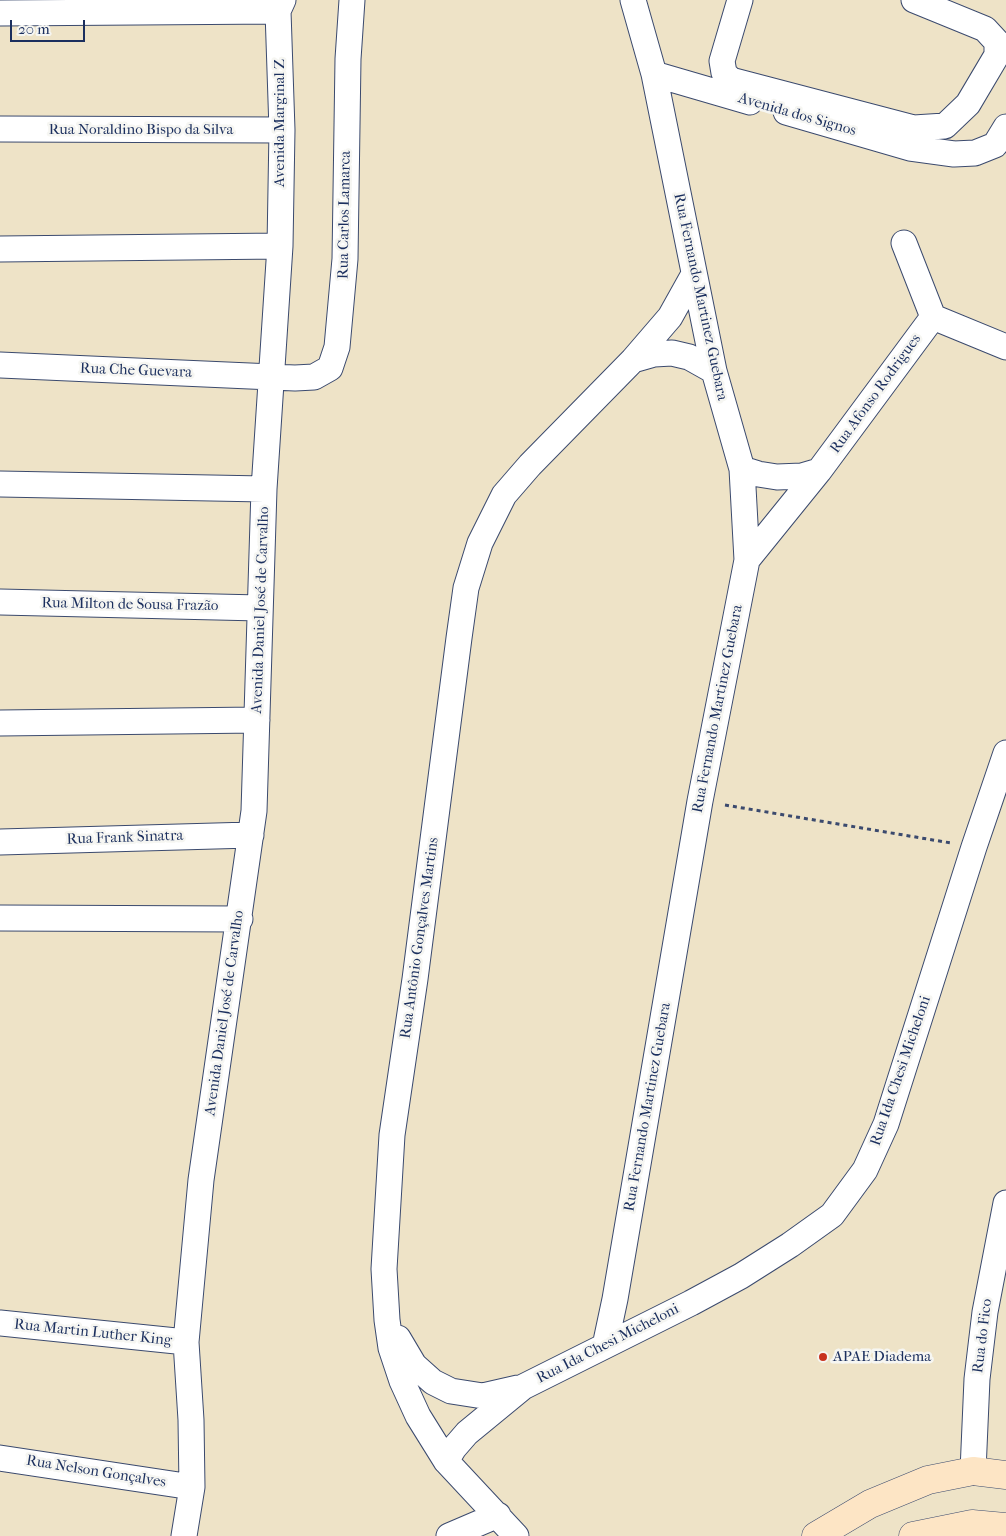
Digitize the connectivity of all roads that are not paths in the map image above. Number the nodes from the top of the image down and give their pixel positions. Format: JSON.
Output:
{"nodes":[{"id":1,"x":352,"y":0,"type":"edge"},
{"id":2,"x":633,"y":0,"type":"edge"},
{"id":3,"x":740,"y":0,"type":"edge"},
{"id":4,"x":914,"y":0,"type":"edge"},
{"id":5,"x":280,"y":6,"type":"edge"},
{"id":6,"x":0,"y":13,"type":"edge"},
{"id":7,"x":654,"y":74,"type":"junction"},
{"id":8,"x":1006,"y":127,"type":"edge"},
{"id":9,"x":0,"y":129,"type":"edge"},
{"id":10,"x":282,"y":130,"type":"junction"},
{"id":11,"x":904,"y":243,"type":"dead end"},
{"id":12,"x":280,"y":246,"type":"junction"},
{"id":13,"x":0,"y":249,"type":"edge"},
{"id":14,"x":694,"y":274,"type":"junction"},
{"id":15,"x":933,"y":317,"type":"junction"},
{"id":16,"x":1006,"y":348,"type":"edge"},
{"id":17,"x":633,"y":360,"type":"junction"},
{"id":18,"x":0,"y":365,"type":"edge"},
{"id":19,"x":714,"y":371,"type":"junction"},
{"id":20,"x":272,"y":377,"type":"junction"},
{"id":21,"x":742,"y":469,"type":"junction"},
{"id":22,"x":819,"y":471,"type":"junction"},
{"id":23,"x":0,"y":484,"type":"edge"},
{"id":24,"x":264,"y":489,"type":"junction"},
{"id":25,"x":747,"y":560,"type":"junction"},
{"id":26,"x":0,"y":602,"type":"edge"},
{"id":27,"x":260,"y":608,"type":"junction"},
{"id":28,"x":258,"y":720,"type":"junction"},
{"id":29,"x":0,"y":723,"type":"edge"},
{"id":30,"x":1006,"y":753,"type":"edge"},
{"id":31,"x":251,"y":835,"type":"junction"},
{"id":32,"x":0,"y":842,"type":"edge"},
{"id":33,"x":0,"y":918,"type":"edge"},
{"id":34,"x":240,"y":919,"type":"junction"},
{"id":35,"x":1006,"y":1203,"type":"edge"},
{"id":36,"x":387,"y":1320,"type":"junction"},
{"id":37,"x":0,"y":1323,"type":"edge"},
{"id":38,"x":186,"y":1342,"type":"junction"},
{"id":39,"x":604,"y":1346,"type":"junction"},
{"id":40,"x":523,"y":1387,"type":"junction"},
{"id":41,"x":0,"y":1458,"type":"edge"},
{"id":42,"x":446,"y":1460,"type":"junction"},
{"id":43,"x":973,"y":1471,"type":"junction"},
{"id":44,"x":1006,"y":1475,"type":"edge"},
{"id":45,"x":192,"y":1487,"type":"junction"},
{"id":46,"x":498,"y":1515,"type":"junction"},
{"id":47,"x":1006,"y":1527,"type":"edge"},
{"id":48,"x":184,"y":1536,"type":"edge"},
{"id":49,"x":449,"y":1536,"type":"edge"},
{"id":50,"x":516,"y":1536,"type":"edge"},
{"id":51,"x":816,"y":1536,"type":"edge"},
{"id":52,"x":913,"y":1536,"type":"edge"}],
"edges":[{"from":1,"to":20,"type":"street","name":"Rua Carlos Lamarca"},
{"from":2,"to":7,"type":"street"},
{"from":3,"to":4,"type":"street"},
{"from":5,"to":6,"type":"street"},
{"from":5,"to":10,"type":"street","name":"Avenida Marginal Z"},
{"from":7,"to":8,"type":"street","name":"Avenida dos Signos"},
{"from":7,"to":14,"type":"street","name":"Rua Fernando Martinez Guebara"},
{"from":9,"to":10,"type":"street","name":"Rua Noraldino Bispo da Silva"},
{"from":10,"to":12,"type":"street","name":"Avenida Marginal Z"},
{"from":11,"to":15,"type":"street"},
{"from":12,"to":13,"type":"street"},
{"from":12,"to":20,"type":"street"},
{"from":14,"to":17,"type":"street","name":"Rua Antônio Gonçalves Martins"},
{"from":14,"to":19,"type":"street","name":"Rua Fernando Martinez Guebara"},
{"from":15,"to":16,"type":"street"},
{"from":15,"to":22,"type":"street","name":"Rua Afonso Rodrigues"},
{"from":17,"to":19,"type":"street"},
{"from":17,"to":36,"type":"street","name":"Rua Antônio Gonçalves Martins"},
{"from":18,"to":20,"type":"street","name":"Rua Che Guevara"},
{"from":19,"to":21,"type":"street","name":"Rua Fernando Martinez Guebara"},
{"from":20,"to":24,"type":"street"},
{"from":21,"to":22,"type":"street"},
{"from":21,"to":25,"type":"street","name":"Rua Fernando Martinez Guebara"},
{"from":22,"to":25,"type":"street","name":"Rua Afonso Rodrigues"},
{"from":23,"to":24,"type":"street"},
{"from":24,"to":27,"type":"street","name":"Avenida Daniel José de Carvalho"},
{"from":25,"to":39,"type":"street","name":"Rua Fernando Martinez Guebara"},
{"from":26,"to":27,"type":"street","name":"Rua Milton de Sousa Frazão"},
{"from":27,"to":28,"type":"street","name":"Avenida Daniel José de Carvalho"},
{"from":28,"to":29,"type":"street"},
{"from":28,"to":31,"type":"street","name":"Avenida Daniel José de Carvalho"},
{"from":30,"to":39,"type":"street","name":"Rua Ida Chesi Micheloni"},
{"from":31,"to":32,"type":"street","name":"Rua Frank Sinatra"},
{"from":31,"to":34,"type":"street","name":"Avenida Daniel José de Carvalho"},
{"from":33,"to":34,"type":"street"},
{"from":34,"to":38,"type":"street","name":"Avenida Daniel José de Carvalho"},
{"from":35,"to":43,"type":"street","name":"Rua do Fico"},
{"from":36,"to":40,"type":"street","name":"Rua Ida Chesi Micheloni"},
{"from":36,"to":42,"type":"street","name":"Rua Antônio Gonçalves Martins"},
{"from":37,"to":38,"type":"street","name":"Rua Martin Luther King"},
{"from":38,"to":45,"type":"street","name":"Avenida Daniel José de Carvalho"},
{"from":39,"to":40,"type":"street","name":"Rua Ida Chesi Micheloni"},
{"from":40,"to":42,"type":"street","name":"Rua Ida Chesi Micheloni"},
{"from":41,"to":45,"type":"street","name":"Rua Nelson Gonçalves"},
{"from":42,"to":46,"type":"street","name":"Rua Antônio Gonçalves Martins"},
{"from":43,"to":44,"type":"main road"},
{"from":43,"to":51,"type":"main road"},
{"from":45,"to":48,"type":"street","name":"Avenida Daniel José de Carvalho"},
{"from":46,"to":49,"type":"street"},
{"from":46,"to":50,"type":"street","name":"Rua Antônio Gonçalves Martins"},
{"from":47,"to":52,"type":"main road"}]}
